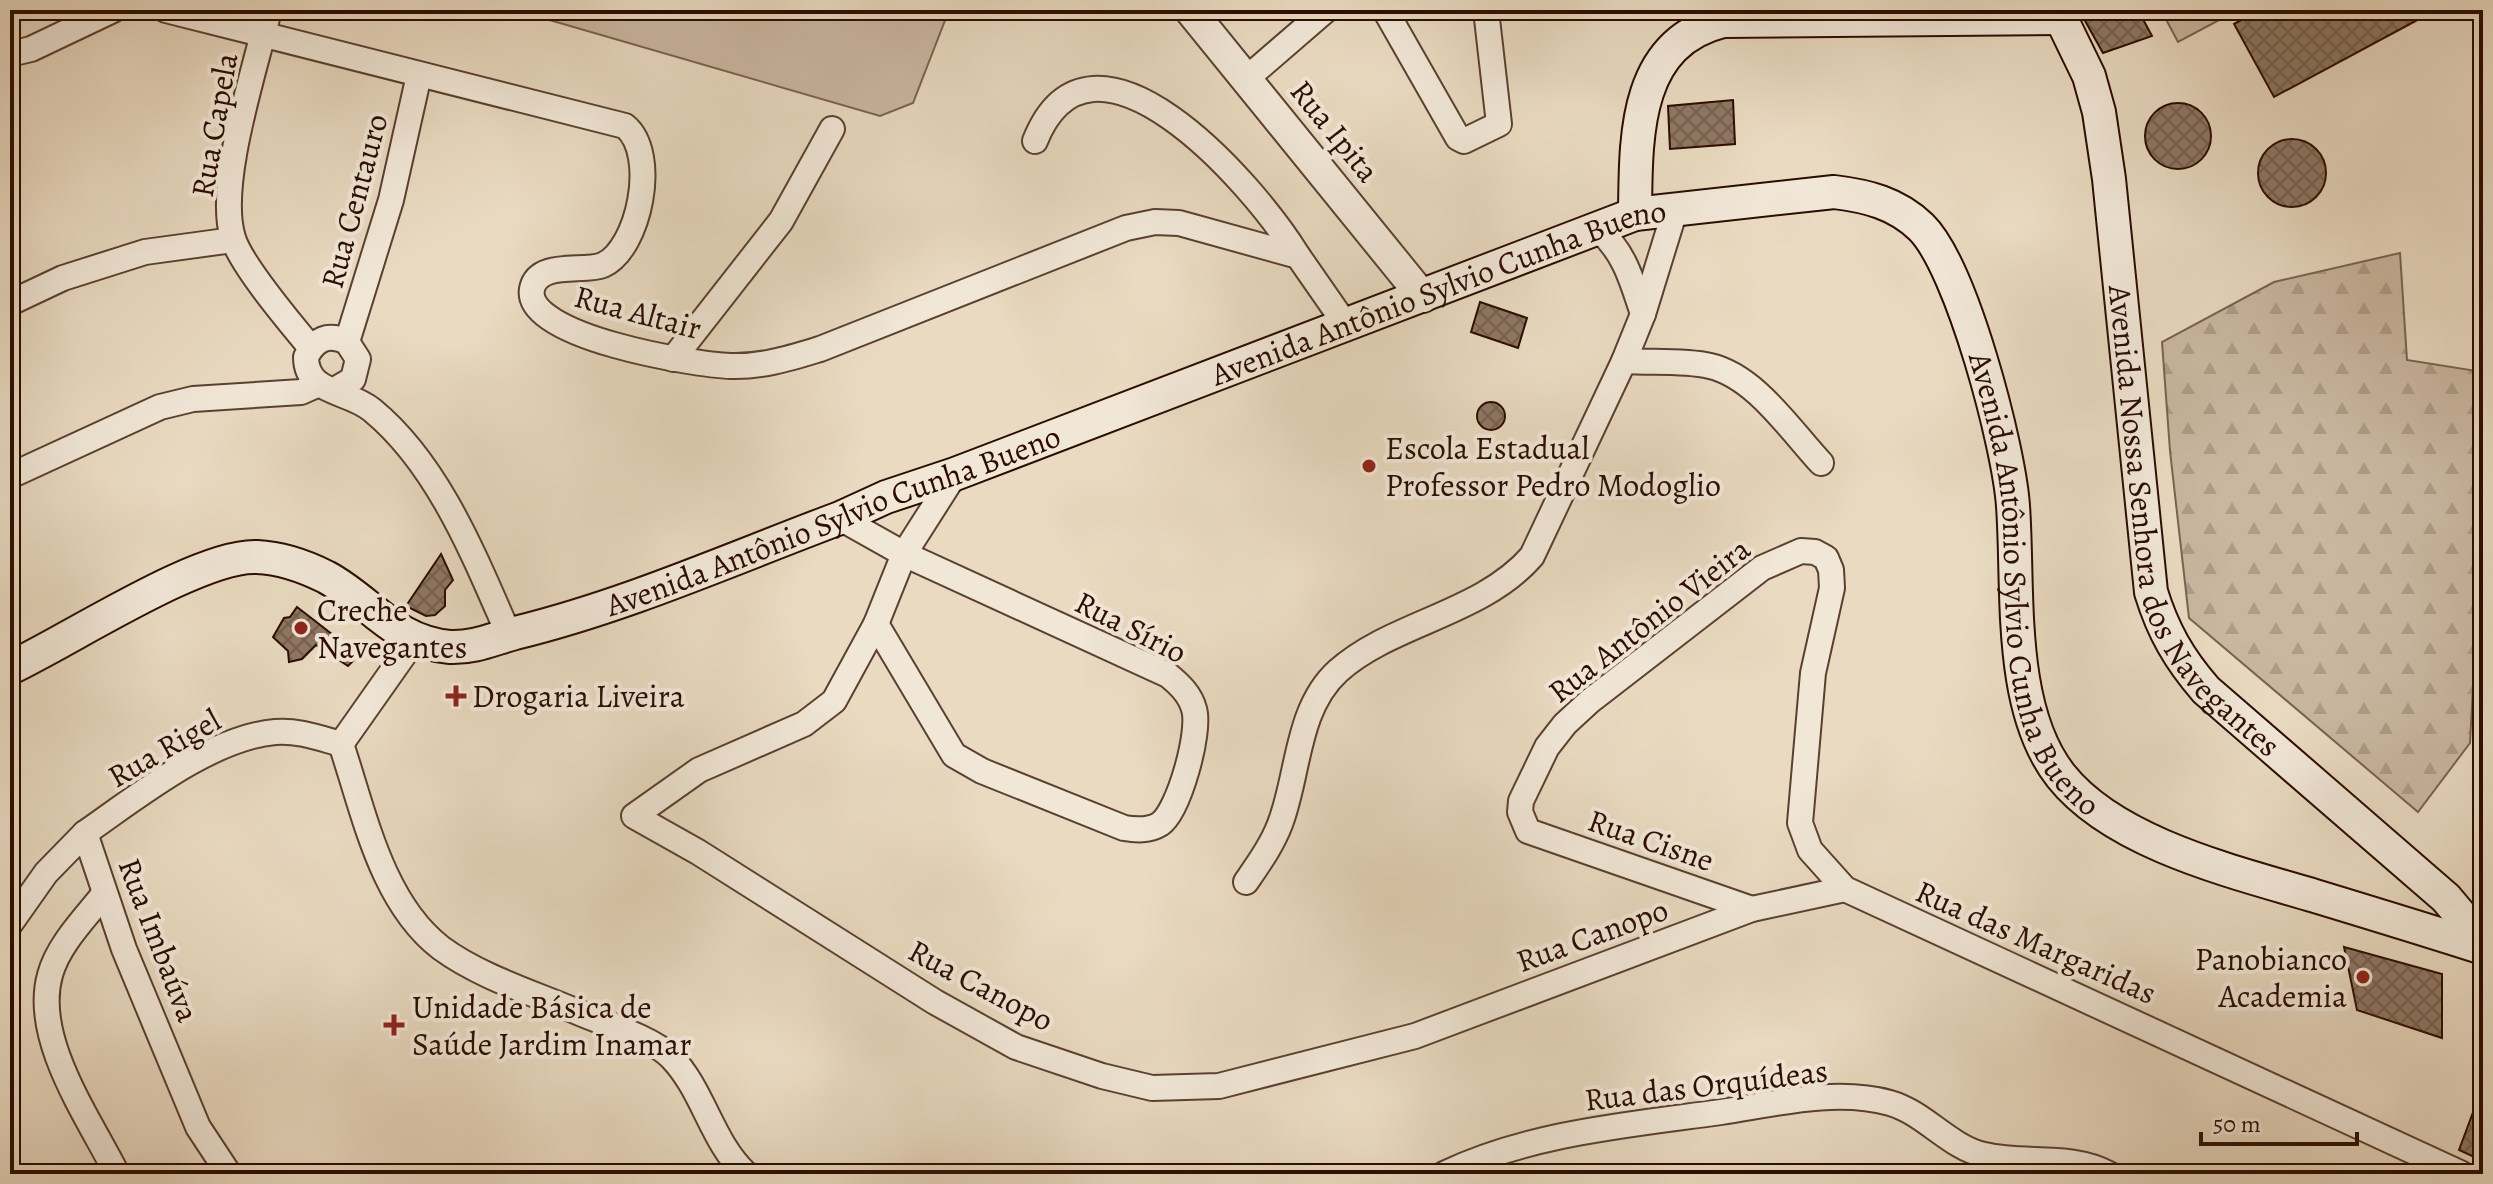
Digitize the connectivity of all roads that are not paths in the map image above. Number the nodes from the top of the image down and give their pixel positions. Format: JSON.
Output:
{"nodes":[{"id":1,"x":113,"y":10,"type":"edge"},
{"id":2,"x":166,"y":10,"type":"edge"},
{"id":3,"x":1190,"y":10,"type":"edge"},
{"id":4,"x":1326,"y":10,"type":"edge"},
{"id":5,"x":1385,"y":10,"type":"edge"},
{"id":6,"x":1486,"y":10,"type":"edge"},
{"id":7,"x":2058,"y":14,"type":"edge"},
{"id":8,"x":266,"y":21,"type":"edge"},
{"id":9,"x":10,"y":54,"type":"edge"},
{"id":10,"x":419,"y":75,"type":"junction"},
{"id":11,"x":1246,"y":79,"type":"junction"},
{"id":12,"x":832,"y":129,"type":"dead end"},
{"id":13,"x":1035,"y":141,"type":"dead end"},
{"id":14,"x":1676,"y":207,"type":"junction"},
{"id":15,"x":1635,"y":214,"type":"junction"},
{"id":16,"x":1599,"y":230,"type":"junction"},
{"id":17,"x":233,"y":240,"type":"junction"},
{"id":18,"x":1298,"y":256,"type":"junction"},
{"id":19,"x":1423,"y":297,"type":"junction"},
{"id":20,"x":10,"y":303,"type":"edge"},
{"id":21,"x":1643,"y":314,"type":"junction"},
{"id":22,"x":1346,"y":325,"type":"junction"},
{"id":23,"x":347,"y":342,"type":"junction"},
{"id":24,"x":311,"y":348,"type":"junction"},
{"id":25,"x":673,"y":359,"type":"junction"},
{"id":26,"x":1624,"y":361,"type":"junction"},
{"id":27,"x":357,"y":369,"type":"junction"},
{"id":28,"x":326,"y":387,"type":"junction"},
{"id":29,"x":373,"y":410,"type":"junction"},
{"id":30,"x":1821,"y":463,"type":"dead end"},
{"id":31,"x":955,"y":474,"type":"junction"},
{"id":32,"x":10,"y":476,"type":"edge"},
{"id":33,"x":840,"y":518,"type":"junction"},
{"id":34,"x":904,"y":554,"type":"junction"},
{"id":35,"x":876,"y":624,"type":"junction"},
{"id":36,"x":509,"y":635,"type":"junction"},
{"id":37,"x":415,"y":639,"type":"junction"},
{"id":38,"x":10,"y":668,"type":"edge"},
{"id":39,"x":341,"y":744,"type":"junction"},
{"id":40,"x":1528,"y":831,"type":"joint"},
{"id":41,"x":85,"y":833,"type":"junction"},
{"id":42,"x":2411,"y":867,"type":"junction"},
{"id":43,"x":1246,"y":882,"type":"dead end"},
{"id":44,"x":1845,"y":889,"type":"junction"},
{"id":45,"x":104,"y":894,"type":"junction"},
{"id":46,"x":1752,"y":909,"type":"junction"},
{"id":47,"x":2394,"y":920,"type":"junction"},
{"id":48,"x":10,"y":924,"type":"edge"},
{"id":49,"x":2483,"y":945,"type":"edge"},
{"id":50,"x":117,"y":1174,"type":"edge"},
{"id":51,"x":229,"y":1174,"type":"edge"},
{"id":52,"x":746,"y":1174,"type":"edge"},
{"id":53,"x":1444,"y":1174,"type":"edge"},
{"id":54,"x":2109,"y":1174,"type":"edge"},
{"id":55,"x":2462,"y":1174,"type":"edge"}],
"edges":[{"from":1,"to":9,"type":"street"},
{"from":2,"to":8,"type":"street","name":"Rua Altair"},
{"from":3,"to":11,"type":"street","name":"Rua Ipita"},
{"from":4,"to":11,"type":"street"},
{"from":5,"to":6,"type":"street"},
{"from":7,"to":15,"type":"main road"},
{"from":7,"to":42,"type":"main road","name":"Avenida Nossa Senhora dos Navegantes"},
{"from":8,"to":10,"type":"street","name":"Rua Altair"},
{"from":8,"to":17,"type":"street","name":"Rua Capela"},
{"from":10,"to":23,"type":"street","name":"Rua Centauro"},
{"from":10,"to":25,"type":"street","name":"Rua Altair"},
{"from":11,"to":19,"type":"street","name":"Rua Ipita"},
{"from":12,"to":25,"type":"street"},
{"from":13,"to":18,"type":"street"},
{"from":14,"to":15,"type":"main road","name":"Avenida Antônio Sylvio Cunha Bueno"},
{"from":14,"to":21,"type":"street"},
{"from":14,"to":47,"type":"main road","name":"Avenida Antônio Sylvio Cunha Bueno"},
{"from":15,"to":16,"type":"main road","name":"Avenida Antônio Sylvio Cunha Bueno"},
{"from":16,"to":19,"type":"main road","name":"Avenida Antônio Sylvio Cunha Bueno"},
{"from":16,"to":21,"type":"street"},
{"from":17,"to":20,"type":"street"},
{"from":17,"to":24,"type":"street","name":"Rua Capela"},
{"from":18,"to":22,"type":"street"},
{"from":18,"to":25,"type":"street","name":"Rua Altair"},
{"from":19,"to":22,"type":"main road","name":"Avenida Antônio Sylvio Cunha Bueno"},
{"from":21,"to":26,"type":"street"},
{"from":22,"to":31,"type":"main road","name":"Avenida Antônio Sylvio Cunha Bueno"},
{"from":23,"to":24,"type":"street"},
{"from":23,"to":27,"type":"street"},
{"from":24,"to":28,"type":"street"},
{"from":26,"to":30,"type":"street"},
{"from":26,"to":43,"type":"street"},
{"from":27,"to":28,"type":"street"},
{"from":27,"to":29,"type":"street"},
{"from":28,"to":29,"type":"street"},
{"from":28,"to":32,"type":"street"},
{"from":29,"to":36,"type":"street"},
{"from":31,"to":33,"type":"main road","name":"Avenida Antônio Sylvio Cunha Bueno"},
{"from":31,"to":34,"type":"street","name":"Rua Canopo"},
{"from":33,"to":34,"type":"street","name":"Rua Sírio"},
{"from":33,"to":36,"type":"main road","name":"Avenida Antônio Sylvio Cunha Bueno"},
{"from":34,"to":35,"type":"street","name":"Rua Canopo"},
{"from":34,"to":35,"type":"street","name":"Rua Sírio"},
{"from":35,"to":46,"type":"street","name":"Rua Canopo"},
{"from":36,"to":37,"type":"main road","name":"Avenida Antônio Sylvio Cunha Bueno"},
{"from":37,"to":38,"type":"main road","name":"Avenida Antônio Sylvio Cunha Bueno"},
{"from":37,"to":39,"type":"street"},
{"from":39,"to":41,"type":"street","name":"Rua Rigel"},
{"from":39,"to":52,"type":"street"},
{"from":40,"to":44,"type":"street","name":"Rua Antônio Vieira"},
{"from":40,"to":46,"type":"street","name":"Rua Cisne"},
{"from":41,"to":45,"type":"street","name":"Rua Imbaúva"},
{"from":41,"to":48,"type":"street","name":"Rua Imbaúva"},
{"from":42,"to":47,"type":"main road"},
{"from":42,"to":49,"type":"main road","name":"Avenida Nossa Senhora dos Navegantes"},
{"from":44,"to":46,"type":"street","name":"Rua Canopo"},
{"from":44,"to":55,"type":"street","name":"Rua das Margaridas"},
{"from":45,"to":50,"type":"street"},
{"from":45,"to":51,"type":"street","name":"Rua Imbaúva"},
{"from":47,"to":49,"type":"main road","name":"Avenida Antônio Sylvio Cunha Bueno"},
{"from":53,"to":54,"type":"street","name":"Rua das Orquídeas"}]}
